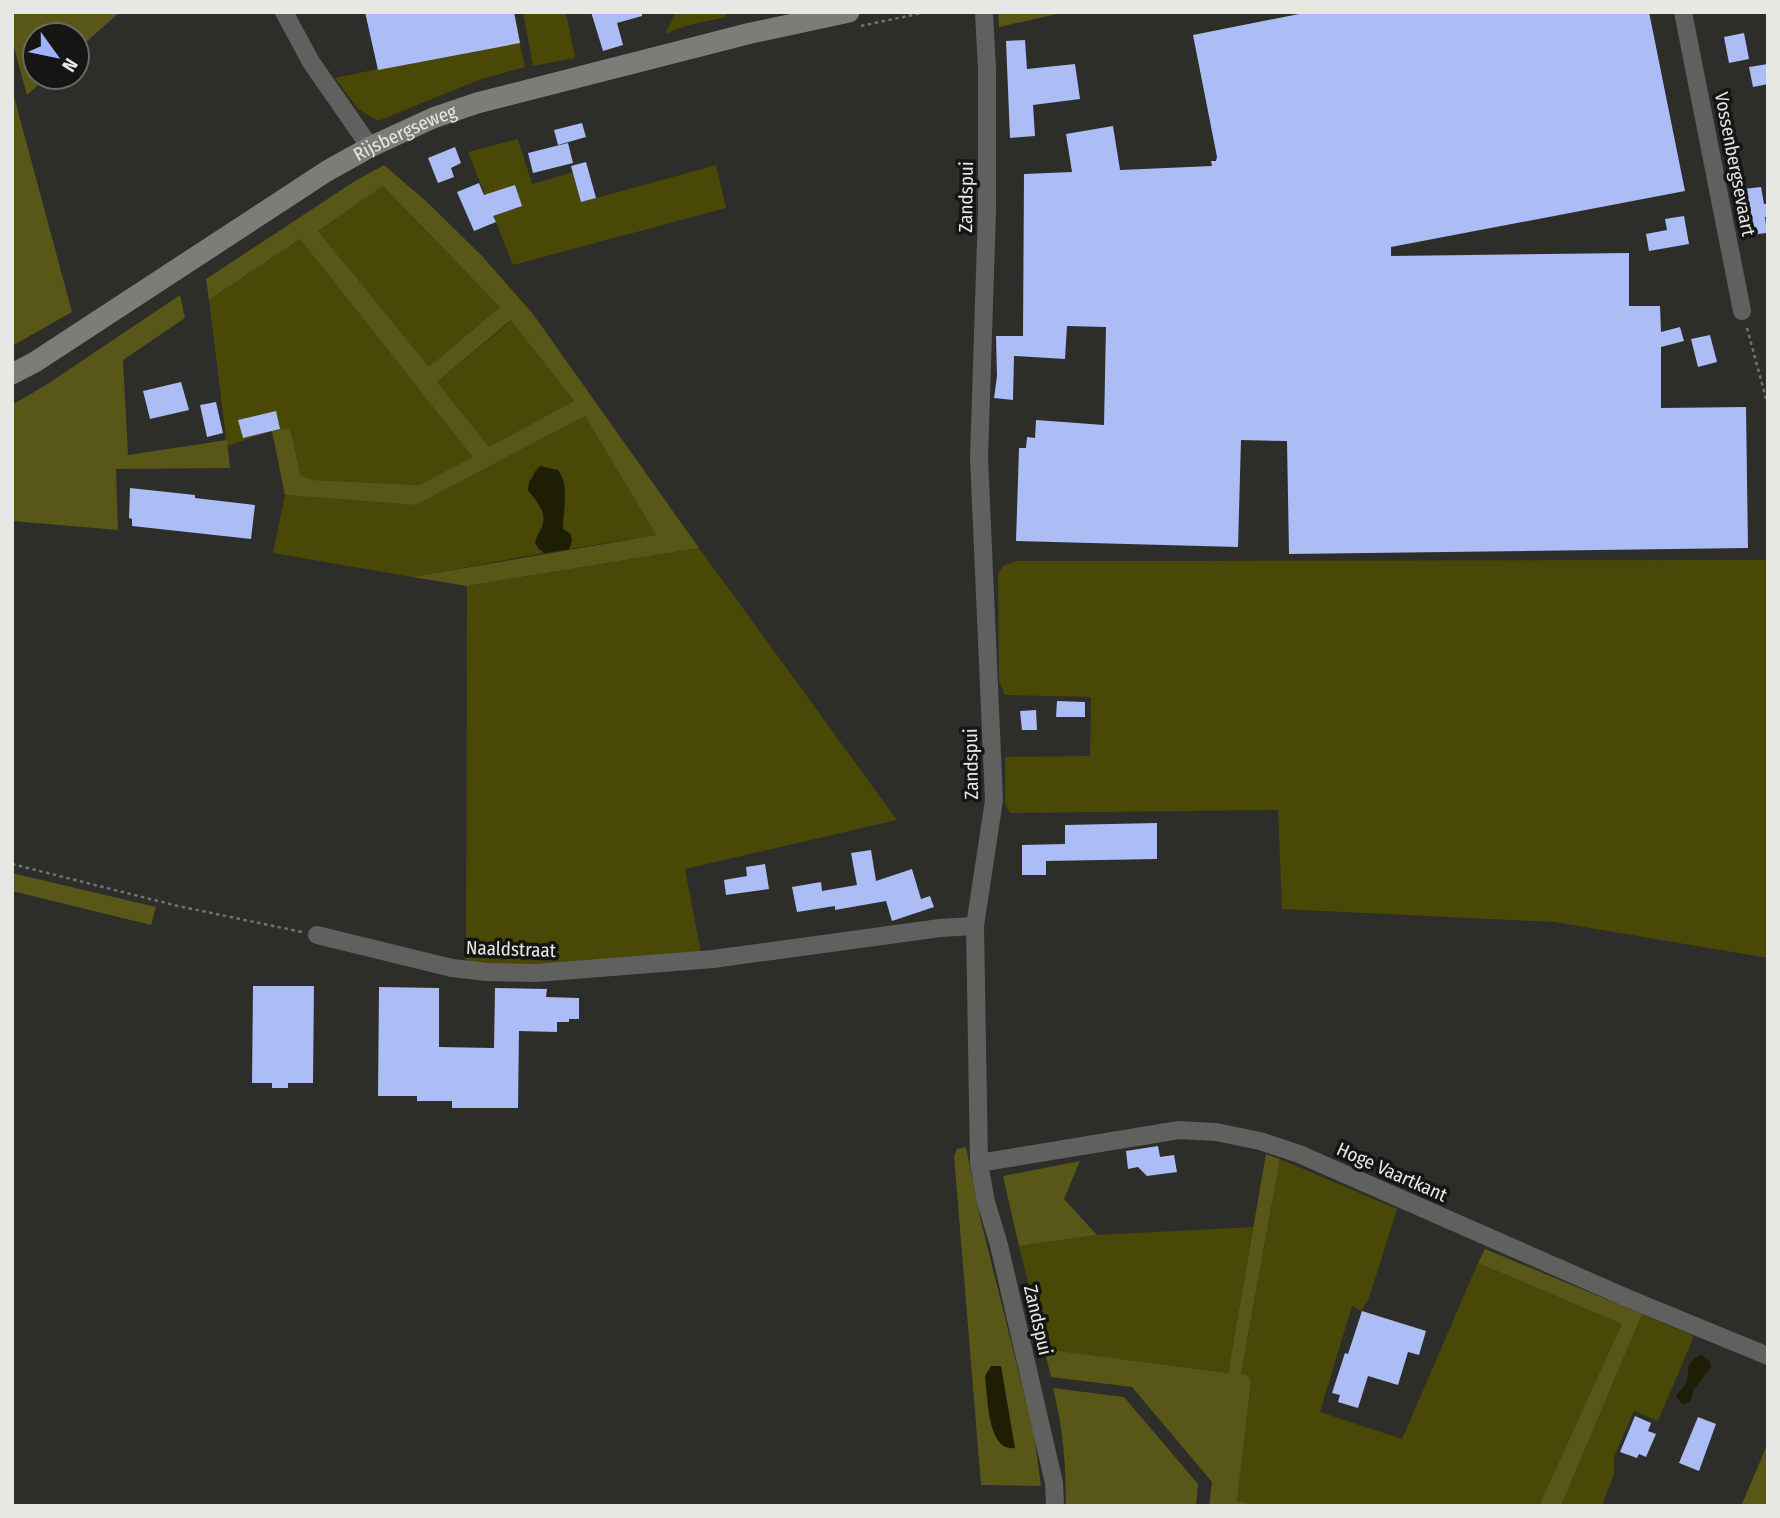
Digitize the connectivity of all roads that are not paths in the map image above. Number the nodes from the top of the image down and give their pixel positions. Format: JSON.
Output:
{"nodes":[{"id":1,"x":284,"y":12,"type":"edge"},
{"id":2,"x":849,"y":12,"type":"edge"},
{"id":3,"x":984,"y":12,"type":"edge"},
{"id":4,"x":1683,"y":12,"type":"edge"},
{"id":5,"x":370,"y":147,"type":"junction"},
{"id":6,"x":1742,"y":311,"type":"road end"},
{"id":7,"x":12,"y":374,"type":"edge"},
{"id":8,"x":975,"y":926,"type":"junction"},
{"id":9,"x":317,"y":935,"type":"road end"},
{"id":10,"x":979,"y":1163,"type":"junction"},
{"id":11,"x":1768,"y":1356,"type":"edge"},
{"id":12,"x":1055,"y":1506,"type":"edge"}],
"edges":[{"from":1,"to":5,"type":"street"},
{"from":2,"to":5,"type":"main road","name":"Rijsbergseweg"},
{"from":3,"to":8,"type":"street","name":"Zandspui"},
{"from":4,"to":6,"type":"street","name":"Vossenbergsevaart"},
{"from":5,"to":7,"type":"main road","name":"Rijsbergseweg"},
{"from":8,"to":9,"type":"street","name":"Naaldstraat"},
{"from":8,"to":10,"type":"street","name":"Zandspui"},
{"from":10,"to":11,"type":"street","name":"Hoge Vaartkant"},
{"from":10,"to":12,"type":"street","name":"Zandspui"}]}
